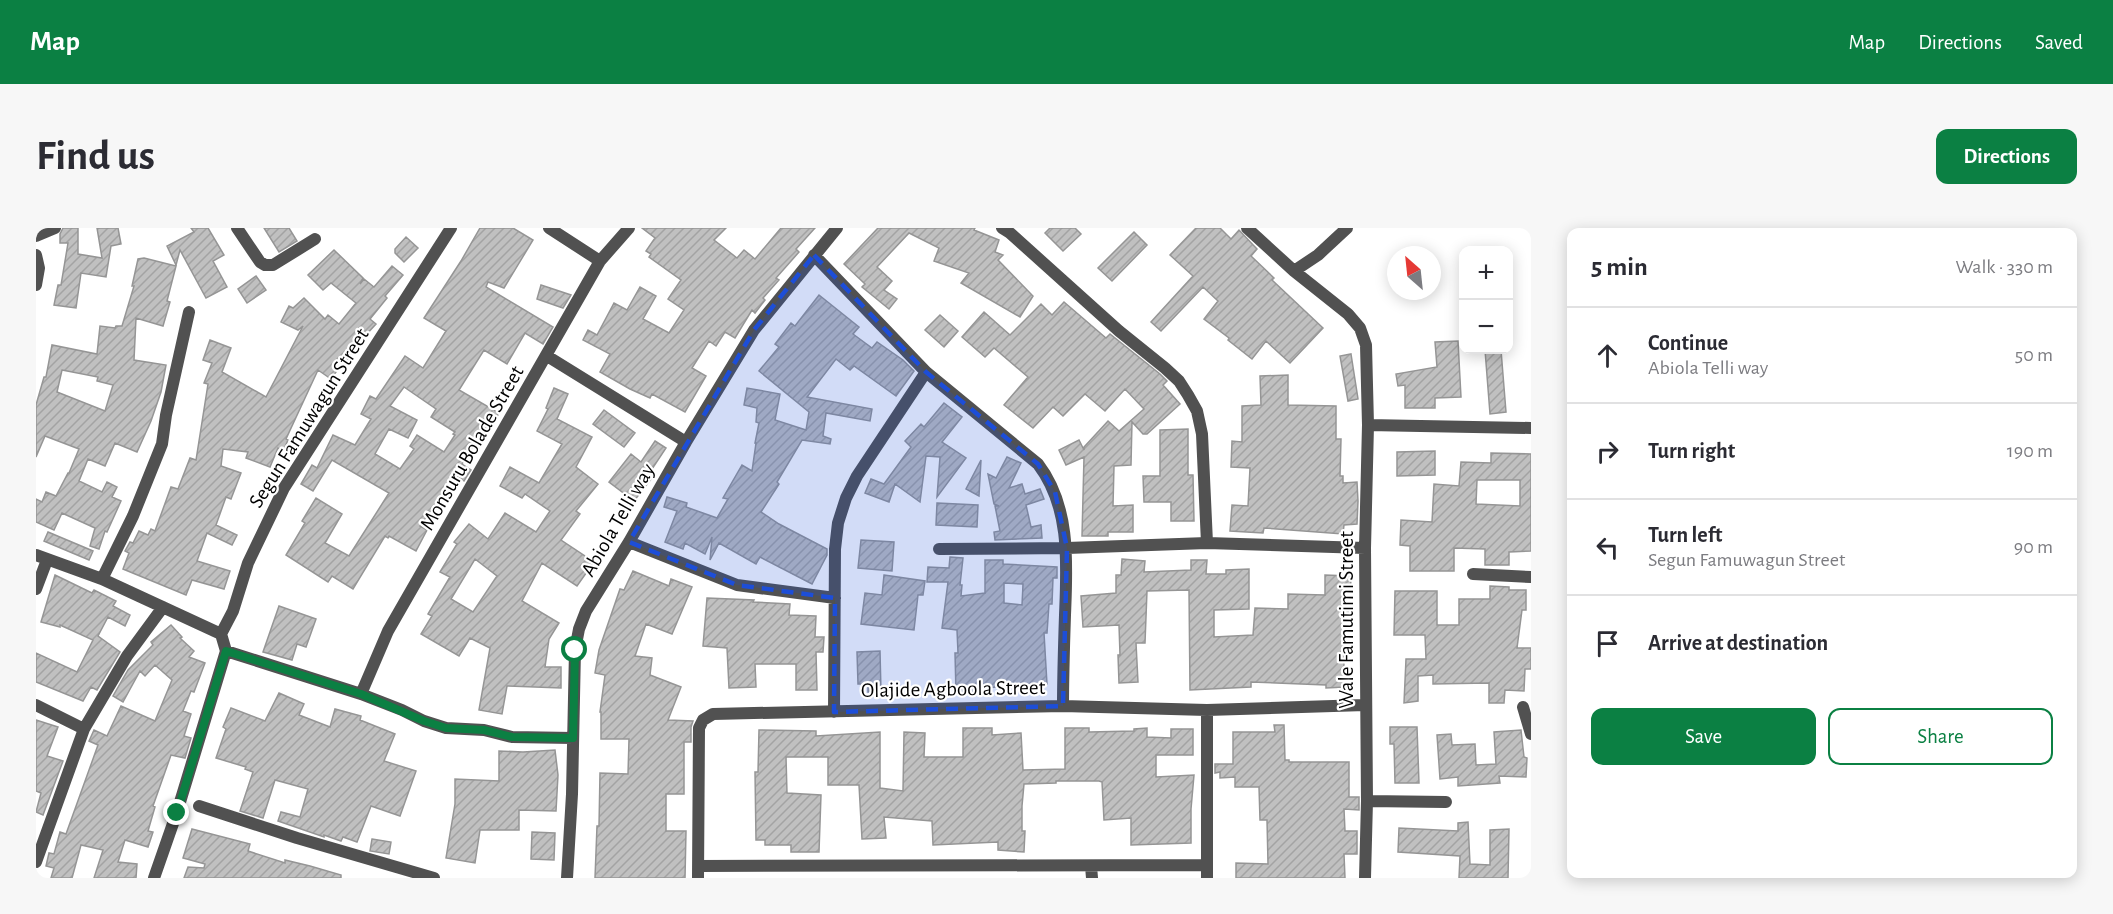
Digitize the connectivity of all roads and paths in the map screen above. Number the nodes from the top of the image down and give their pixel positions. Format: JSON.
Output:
{"nodes":[{"id":1,"x":55,"y":228,"type":"edge"},
{"id":2,"x":237,"y":228,"type":"edge"},
{"id":3,"x":451,"y":228,"type":"edge"},
{"id":4,"x":549,"y":228,"type":"edge"},
{"id":5,"x":629,"y":228,"type":"edge"},
{"id":6,"x":837,"y":228,"type":"edge"},
{"id":7,"x":1247,"y":228,"type":"edge"},
{"id":8,"x":1347,"y":228,"type":"edge"},
{"id":9,"x":1009,"y":230,"type":"edge"},
{"id":10,"x":36,"y":236,"type":"edge"},
{"id":11,"x":315,"y":239,"type":"dead end"},
{"id":12,"x":36,"y":255,"type":"edge"},
{"id":13,"x":814,"y":255,"type":"junction"},
{"id":14,"x":600,"y":261,"type":"junction"},
{"id":15,"x":1294,"y":271,"type":"junction"},
{"id":16,"x":36,"y":285,"type":"edge"},
{"id":17,"x":189,"y":312,"type":"dead end"},
{"id":18,"x":547,"y":356,"type":"junction"},
{"id":19,"x":926,"y":372,"type":"junction"},
{"id":20,"x":1368,"y":425,"type":"junction"},
{"id":21,"x":1531,"y":429,"type":"edge"},
{"id":22,"x":686,"y":442,"type":"junction"},
{"id":23,"x":629,"y":542,"type":"junction"},
{"id":24,"x":1207,"y":543,"type":"junction"},
{"id":25,"x":1067,"y":548,"type":"junction"},
{"id":26,"x":1365,"y":548,"type":"junction"},
{"id":27,"x":939,"y":549,"type":"dead end"},
{"id":28,"x":42,"y":558,"type":"edge"},
{"id":29,"x":1473,"y":574,"type":"dead end"},
{"id":30,"x":1531,"y":578,"type":"edge"},
{"id":31,"x":102,"y":579,"type":"junction"},
{"id":32,"x":36,"y":589,"type":"edge"},
{"id":33,"x":835,"y":598,"type":"junction"},
{"id":34,"x":164,"y":607,"type":"junction"},
{"id":35,"x":221,"y":634,"type":"junction"},
{"id":36,"x":226,"y":651,"type":"junction"},
{"id":37,"x":361,"y":694,"type":"junction"},
{"id":38,"x":36,"y":705,"type":"edge"},
{"id":39,"x":1365,"y":705,"type":"junction"},
{"id":40,"x":1063,"y":706,"type":"junction"},
{"id":41,"x":1523,"y":706,"type":"dead end"},
{"id":42,"x":1207,"y":710,"type":"junction"},
{"id":43,"x":834,"y":712,"type":"junction"},
{"id":44,"x":84,"y":729,"type":"junction"},
{"id":45,"x":1531,"y":734,"type":"edge"},
{"id":46,"x":573,"y":738,"type":"junction"},
{"id":47,"x":1367,"y":801,"type":"junction"},
{"id":48,"x":1446,"y":802,"type":"dead end"},
{"id":49,"x":199,"y":806,"type":"dead end"},
{"id":50,"x":36,"y":862,"type":"edge"},
{"id":51,"x":698,"y":872,"type":"edge"},
{"id":52,"x":1091,"y":872,"type":"edge"},
{"id":53,"x":1207,"y":872,"type":"edge"},
{"id":54,"x":154,"y":878,"type":"edge"},
{"id":55,"x":434,"y":878,"type":"edge"},
{"id":56,"x":567,"y":878,"type":"edge"},
{"id":57,"x":1365,"y":878,"type":"edge"}],
"edges":[{"from":1,"to":10,"type":"street"},
{"from":2,"to":11,"type":"street"},
{"from":3,"to":35,"type":"street","name":"Segun Famuwagun Street"},
{"from":4,"to":14,"type":"street"},
{"from":5,"to":14,"type":"street","name":"Monsuru Bolade Street"},
{"from":6,"to":13,"type":"street","name":"Abiola Telli way"},
{"from":7,"to":15,"type":"street","name":"Wale Famutimi Street"},
{"from":8,"to":15,"type":"street"},
{"from":9,"to":24,"type":"street"},
{"from":12,"to":16,"type":"street"},
{"from":13,"to":19,"type":"street"},
{"from":13,"to":22,"type":"street","name":"Abiola Telli way"},
{"from":14,"to":18,"type":"street","name":"Monsuru Bolade Street"},
{"from":15,"to":20,"type":"street","name":"Wale Famutimi Street"},
{"from":17,"to":31,"type":"street"},
{"from":18,"to":22,"type":"street"},
{"from":18,"to":37,"type":"street","name":"Monsuru Bolade Street"},
{"from":19,"to":25,"type":"street"},
{"from":19,"to":33,"type":"street"},
{"from":20,"to":21,"type":"street"},
{"from":20,"to":26,"type":"street","name":"Wale Famutimi Street"},
{"from":22,"to":23,"type":"street","name":"Abiola Telli way"},
{"from":23,"to":33,"type":"street"},
{"from":23,"to":46,"type":"street","name":"Abiola Telli way"},
{"from":24,"to":25,"type":"street"},
{"from":24,"to":26,"type":"street"},
{"from":25,"to":27,"type":"street"},
{"from":25,"to":40,"type":"street"},
{"from":26,"to":39,"type":"street","name":"Wale Famutimi Street"},
{"from":28,"to":31,"type":"street"},
{"from":28,"to":32,"type":"street"},
{"from":29,"to":30,"type":"street"},
{"from":31,"to":34,"type":"street"},
{"from":33,"to":43,"type":"street"},
{"from":34,"to":35,"type":"street"},
{"from":34,"to":44,"type":"street"},
{"from":35,"to":36,"type":"street"},
{"from":36,"to":37,"type":"street"},
{"from":36,"to":54,"type":"street"},
{"from":37,"to":46,"type":"street"},
{"from":38,"to":44,"type":"street"},
{"from":39,"to":42,"type":"street","name":"Olajide Agboola Street"},
{"from":39,"to":47,"type":"street","name":"Wale Famutimi Street"},
{"from":40,"to":42,"type":"street","name":"Olajide Agboola Street"},
{"from":40,"to":43,"type":"street","name":"Olajide Agboola Street"},
{"from":41,"to":45,"type":"street"},
{"from":42,"to":53,"type":"street"},
{"from":43,"to":51,"type":"street","name":"Olajide Agboola Street"},
{"from":44,"to":50,"type":"street"},
{"from":46,"to":56,"type":"street","name":"Abiola Telli way"},
{"from":47,"to":48,"type":"street"},
{"from":47,"to":57,"type":"street","name":"Wale Famutimi Street"},
{"from":49,"to":55,"type":"street"},
{"from":51,"to":52,"type":"street"},
{"from":52,"to":53,"type":"street"}]}
